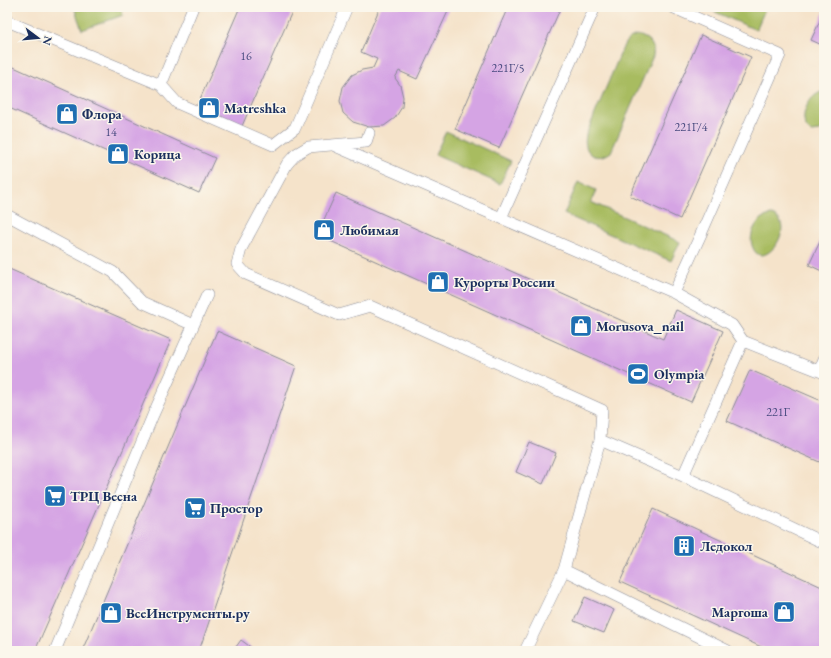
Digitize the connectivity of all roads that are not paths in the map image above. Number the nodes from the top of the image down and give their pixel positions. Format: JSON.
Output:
{"nodes":[{"id":1,"x":193,"y":7,"type":"edge"},
{"id":2,"x":347,"y":7,"type":"edge"},
{"id":3,"x":594,"y":7,"type":"edge"},
{"id":4,"x":672,"y":7,"type":"edge"},
{"id":5,"x":7,"y":21,"type":"edge"},
{"id":6,"x":161,"y":85,"type":"junction"},
{"id":7,"x":369,"y":134,"type":"dead end"},
{"id":8,"x":333,"y":145,"type":"junction"},
{"id":9,"x":7,"y":215,"type":"edge"},
{"id":10,"x":501,"y":218,"type":"junction"},
{"id":11,"x":674,"y":293,"type":"junction"},
{"id":12,"x":207,"y":295,"type":"dead end"},
{"id":13,"x":193,"y":325,"type":"junction"},
{"id":14,"x":744,"y":341,"type":"junction"},
{"id":15,"x":824,"y":359,"type":"edge"},
{"id":16,"x":822,"y":372,"type":"edge"},
{"id":17,"x":600,"y":440,"type":"junction"},
{"id":18,"x":683,"y":476,"type":"junction"},
{"id":19,"x":824,"y":543,"type":"edge"},
{"id":20,"x":564,"y":570,"type":"junction"},
{"id":21,"x":55,"y":651,"type":"edge"},
{"id":22,"x":525,"y":651,"type":"edge"},
{"id":23,"x":728,"y":651,"type":"edge"}],
"edges":[{"from":1,"to":6,"type":"lane"},
{"from":2,"to":6,"type":"lane"},
{"from":3,"to":10,"type":"lane"},
{"from":4,"to":11,"type":"lane"},
{"from":5,"to":6,"type":"lane"},
{"from":7,"to":8,"type":"lane"},
{"from":8,"to":10,"type":"lane"},
{"from":8,"to":17,"type":"lane"},
{"from":9,"to":13,"type":"lane"},
{"from":10,"to":11,"type":"lane"},
{"from":11,"to":14,"type":"lane"},
{"from":12,"to":13,"type":"lane"},
{"from":13,"to":21,"type":"lane"},
{"from":14,"to":16,"type":"lane"},
{"from":14,"to":18,"type":"lane"},
{"from":15,"to":16,"type":"lane"},
{"from":17,"to":18,"type":"lane"},
{"from":17,"to":20,"type":"lane"},
{"from":18,"to":19,"type":"lane"},
{"from":20,"to":22,"type":"lane"},
{"from":20,"to":23,"type":"lane"}]}
